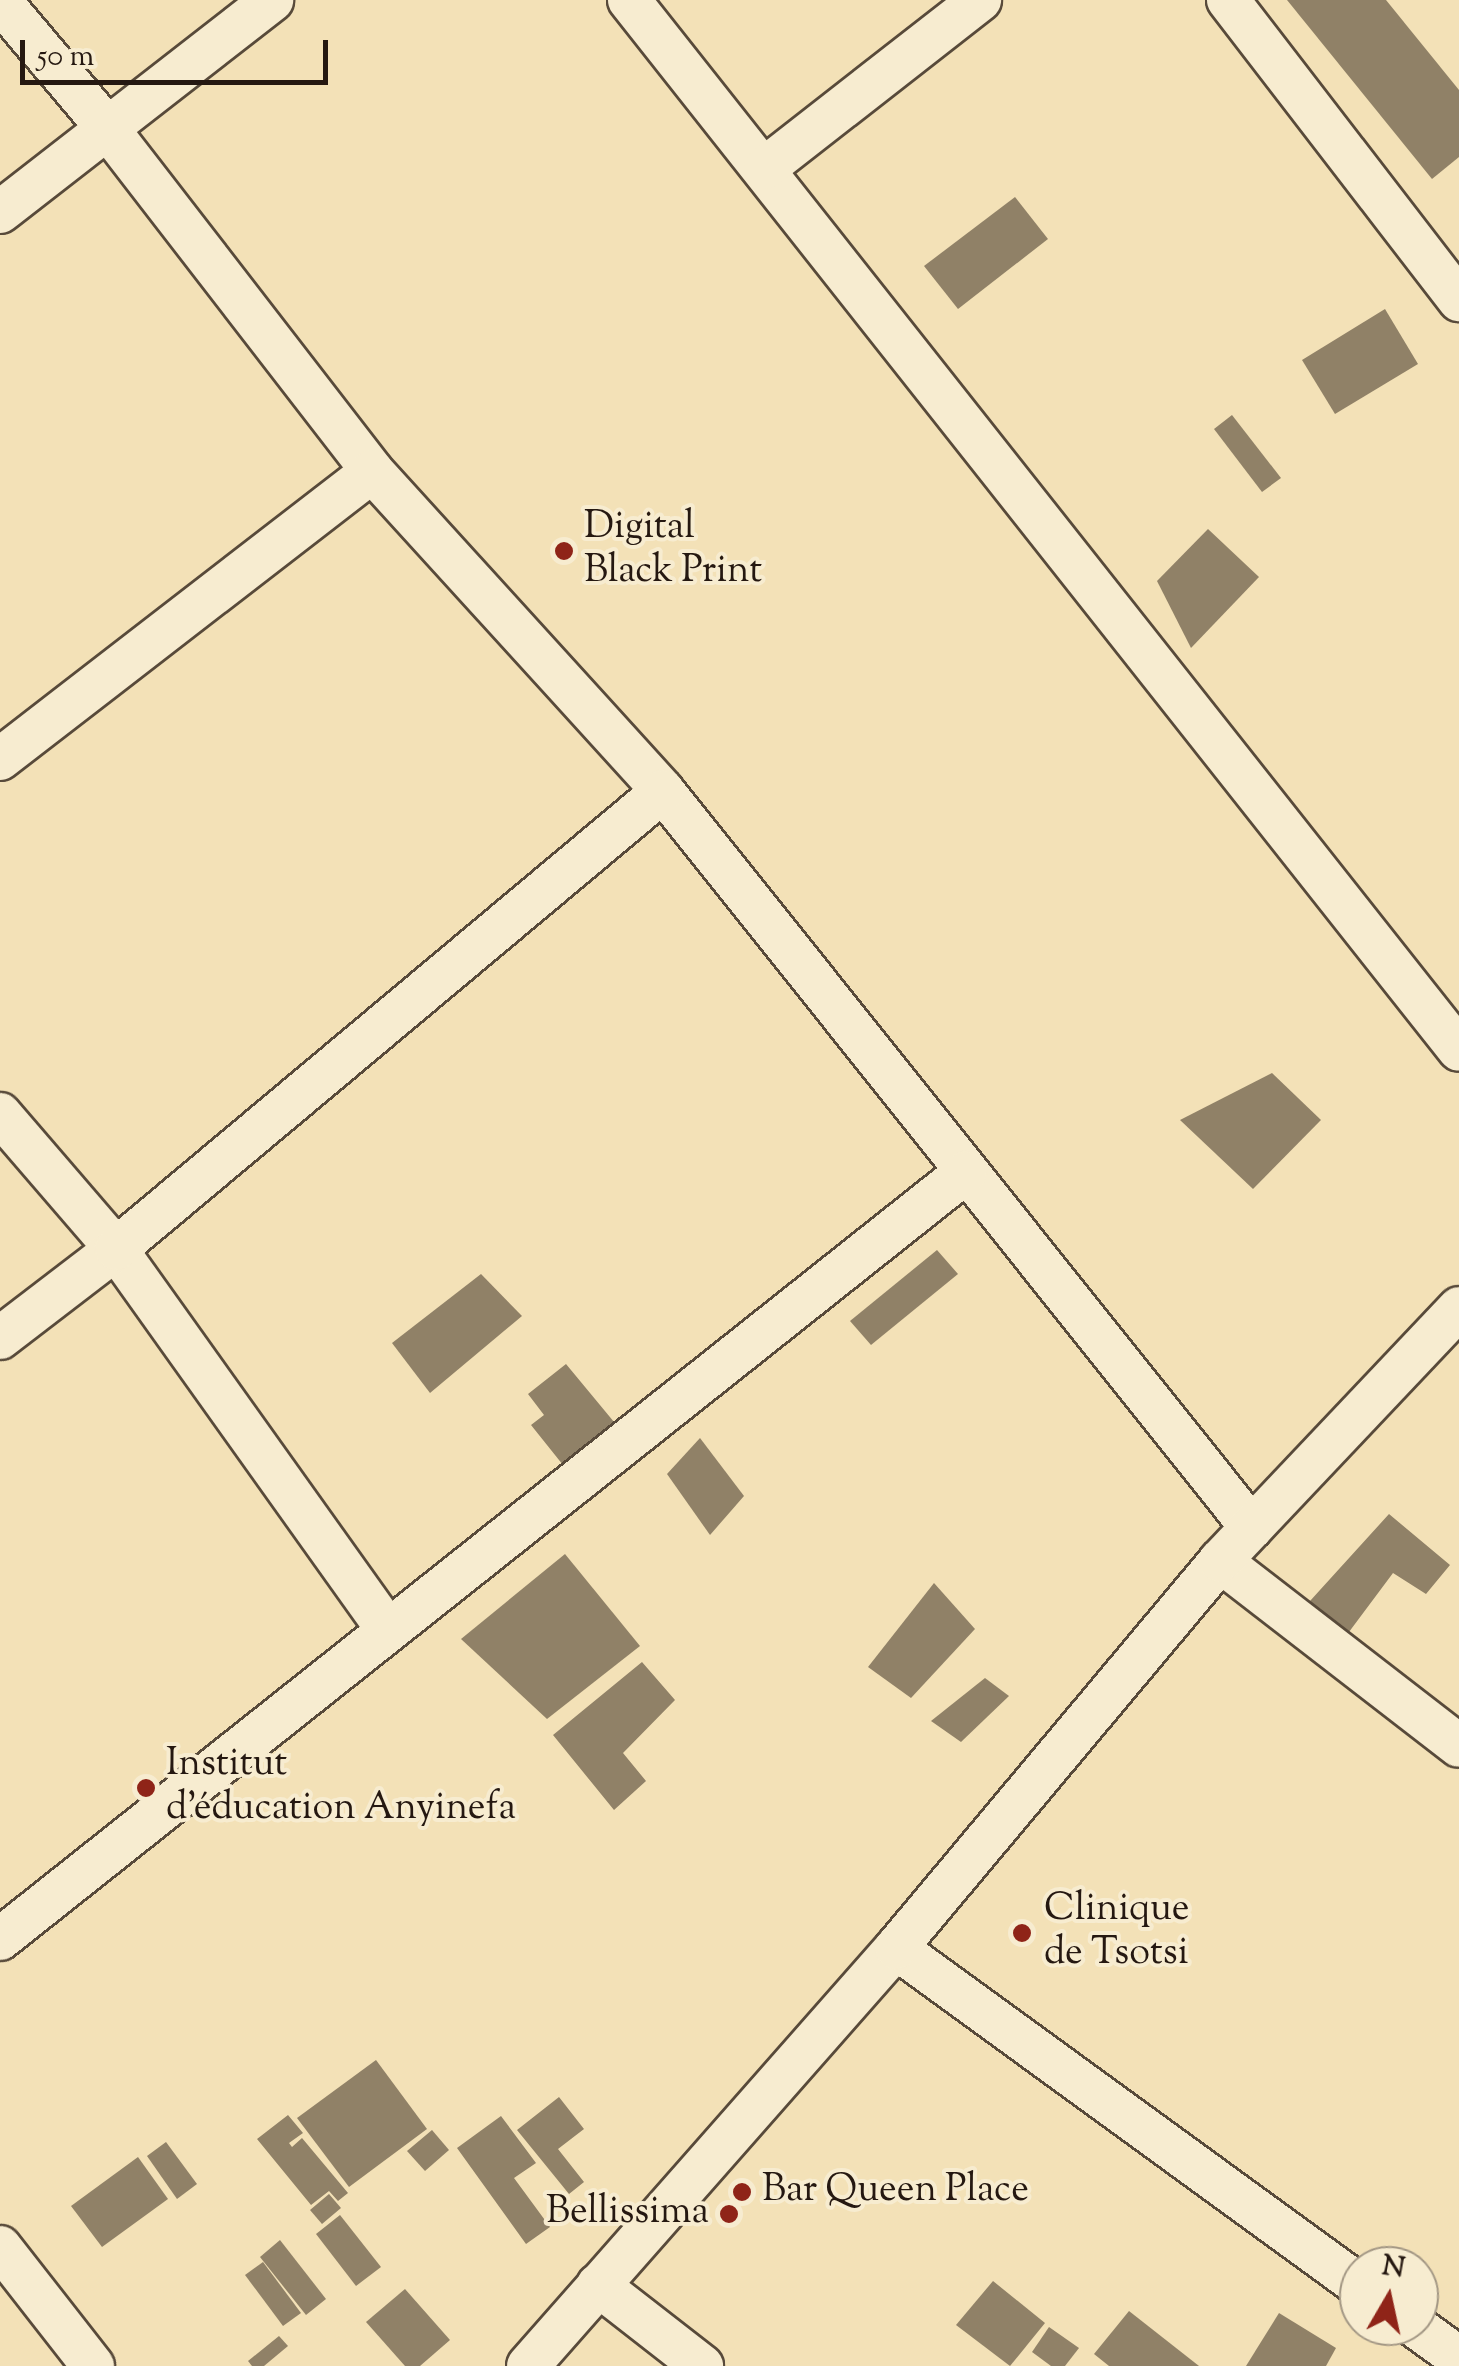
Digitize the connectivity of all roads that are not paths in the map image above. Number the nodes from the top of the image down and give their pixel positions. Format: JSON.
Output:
{"nodes":[{"id":1,"x":272,"y":0,"type":"edge"},
{"id":2,"x":628,"y":0,"type":"edge"},
{"id":3,"x":980,"y":0,"type":"edge"},
{"id":4,"x":1228,"y":0,"type":"edge"},
{"id":5,"x":0,"y":1,"type":"edge"},
{"id":6,"x":108,"y":128,"type":"junction"},
{"id":7,"x":765,"y":168,"type":"junction"},
{"id":8,"x":0,"y":212,"type":"edge"},
{"id":9,"x":1459,"y":300,"type":"edge"},
{"id":10,"x":372,"y":471,"type":"junction"},
{"id":11,"x":0,"y":759,"type":"edge"},
{"id":12,"x":663,"y":791,"type":"junction"},
{"id":13,"x":1459,"y":1050,"type":"edge"},
{"id":14,"x":0,"y":1114,"type":"edge"},
{"id":15,"x":966,"y":1172,"type":"junction"},
{"id":16,"x":116,"y":1249,"type":"junction"},
{"id":17,"x":1459,"y":1308,"type":"edge"},
{"id":18,"x":0,"y":1338,"type":"edge"},
{"id":19,"x":1252,"y":1528,"type":"junction"},
{"id":20,"x":1220,"y":1561,"type":"junction"},
{"id":21,"x":388,"y":1630,"type":"junction"},
{"id":22,"x":1459,"y":1746,"type":"edge"},
{"id":23,"x":0,"y":1939,"type":"edge"},
{"id":24,"x":896,"y":1948,"type":"junction"},
{"id":25,"x":0,"y":2247,"type":"edge"},
{"id":26,"x":1339,"y":2270,"type":"edge"},
{"id":27,"x":598,"y":2284,"type":"junction"},
{"id":28,"x":94,"y":2366,"type":"edge"},
{"id":29,"x":528,"y":2366,"type":"edge"},
{"id":30,"x":702,"y":2366,"type":"edge"}],
"edges":[{"from":1,"to":6,"type":"street"},
{"from":2,"to":7,"type":"street"},
{"from":3,"to":7,"type":"street"},
{"from":4,"to":9,"type":"street"},
{"from":5,"to":6,"type":"street"},
{"from":6,"to":8,"type":"street"},
{"from":6,"to":10,"type":"street"},
{"from":7,"to":13,"type":"street"},
{"from":10,"to":11,"type":"street"},
{"from":10,"to":12,"type":"street"},
{"from":12,"to":15,"type":"street"},
{"from":12,"to":16,"type":"street"},
{"from":14,"to":16,"type":"street"},
{"from":15,"to":19,"type":"street"},
{"from":15,"to":21,"type":"street"},
{"from":16,"to":18,"type":"street"},
{"from":16,"to":21,"type":"street"},
{"from":17,"to":19,"type":"street"},
{"from":19,"to":20,"type":"street"},
{"from":20,"to":22,"type":"street"},
{"from":20,"to":24,"type":"street"},
{"from":21,"to":23,"type":"street"},
{"from":24,"to":26,"type":"street"},
{"from":24,"to":27,"type":"street"},
{"from":25,"to":28,"type":"street"},
{"from":27,"to":29,"type":"street"},
{"from":27,"to":30,"type":"street"}]}
